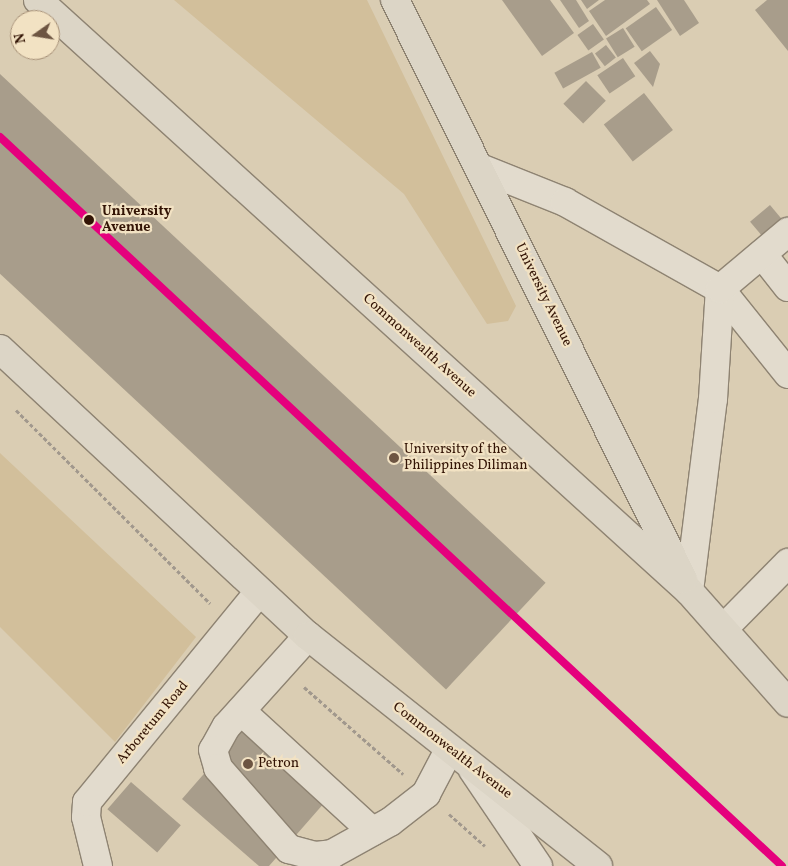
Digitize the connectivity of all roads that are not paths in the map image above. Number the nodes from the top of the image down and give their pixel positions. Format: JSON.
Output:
{"nodes":[{"id":1,"x":38,"y":0,"type":"edge"},
{"id":2,"x":395,"y":0,"type":"edge"},
{"id":3,"x":480,"y":168,"type":"junction"},
{"id":4,"x":788,"y":232,"type":"edge"},
{"id":5,"x":762,"y":254,"type":"junction"},
{"id":6,"x":788,"y":287,"type":"edge"},
{"id":7,"x":720,"y":289,"type":"junction"},
{"id":8,"x":0,"y":349,"type":"edge"},
{"id":9,"x":788,"y":374,"type":"edge"},
{"id":10,"x":788,"y":563,"type":"edge"},
{"id":11,"x":689,"y":591,"type":"junction"},
{"id":12,"x":259,"y":592,"type":"junction"},
{"id":13,"x":723,"y":629,"type":"junction"},
{"id":14,"x":308,"y":636,"type":"junction"},
{"id":15,"x":788,"y":704,"type":"edge"},
{"id":16,"x":241,"y":711,"type":"junction"},
{"id":17,"x":459,"y":757,"type":"junction"},
{"id":18,"x":372,"y":831,"type":"junction"},
{"id":19,"x":98,"y":866,"type":"edge"},
{"id":20,"x":538,"y":866,"type":"edge"},
{"id":21,"x":598,"y":866,"type":"edge"}],
"edges":[{"from":1,"to":11,"type":"main road","name":"Commonwealth Avenue"},
{"from":2,"to":3,"type":"main road","name":"University Avenue"},
{"from":3,"to":7,"type":"street"},
{"from":3,"to":11,"type":"main road","name":"University Avenue"},
{"from":4,"to":5,"type":"street"},
{"from":5,"to":6,"type":"street"},
{"from":5,"to":7,"type":"street"},
{"from":7,"to":9,"type":"street"},
{"from":7,"to":11,"type":"street"},
{"from":8,"to":12,"type":"main road","name":"Commonwealth Avenue"},
{"from":10,"to":13,"type":"street"},
{"from":11,"to":13,"type":"main road","name":"Commonwealth Avenue"},
{"from":12,"to":14,"type":"main road","name":"Commonwealth Avenue"},
{"from":12,"to":19,"type":"street","name":"Arboretum Road"},
{"from":13,"to":15,"type":"main road","name":"Commonwealth Avenue"},
{"from":14,"to":16,"type":"street"},
{"from":14,"to":17,"type":"main road","name":"Commonwealth Avenue"},
{"from":16,"to":18,"type":"street"},
{"from":16,"to":18,"type":"street"},
{"from":17,"to":18,"type":"street"},
{"from":17,"to":20,"type":"street"},
{"from":17,"to":21,"type":"main road","name":"Commonwealth Avenue"}]}
